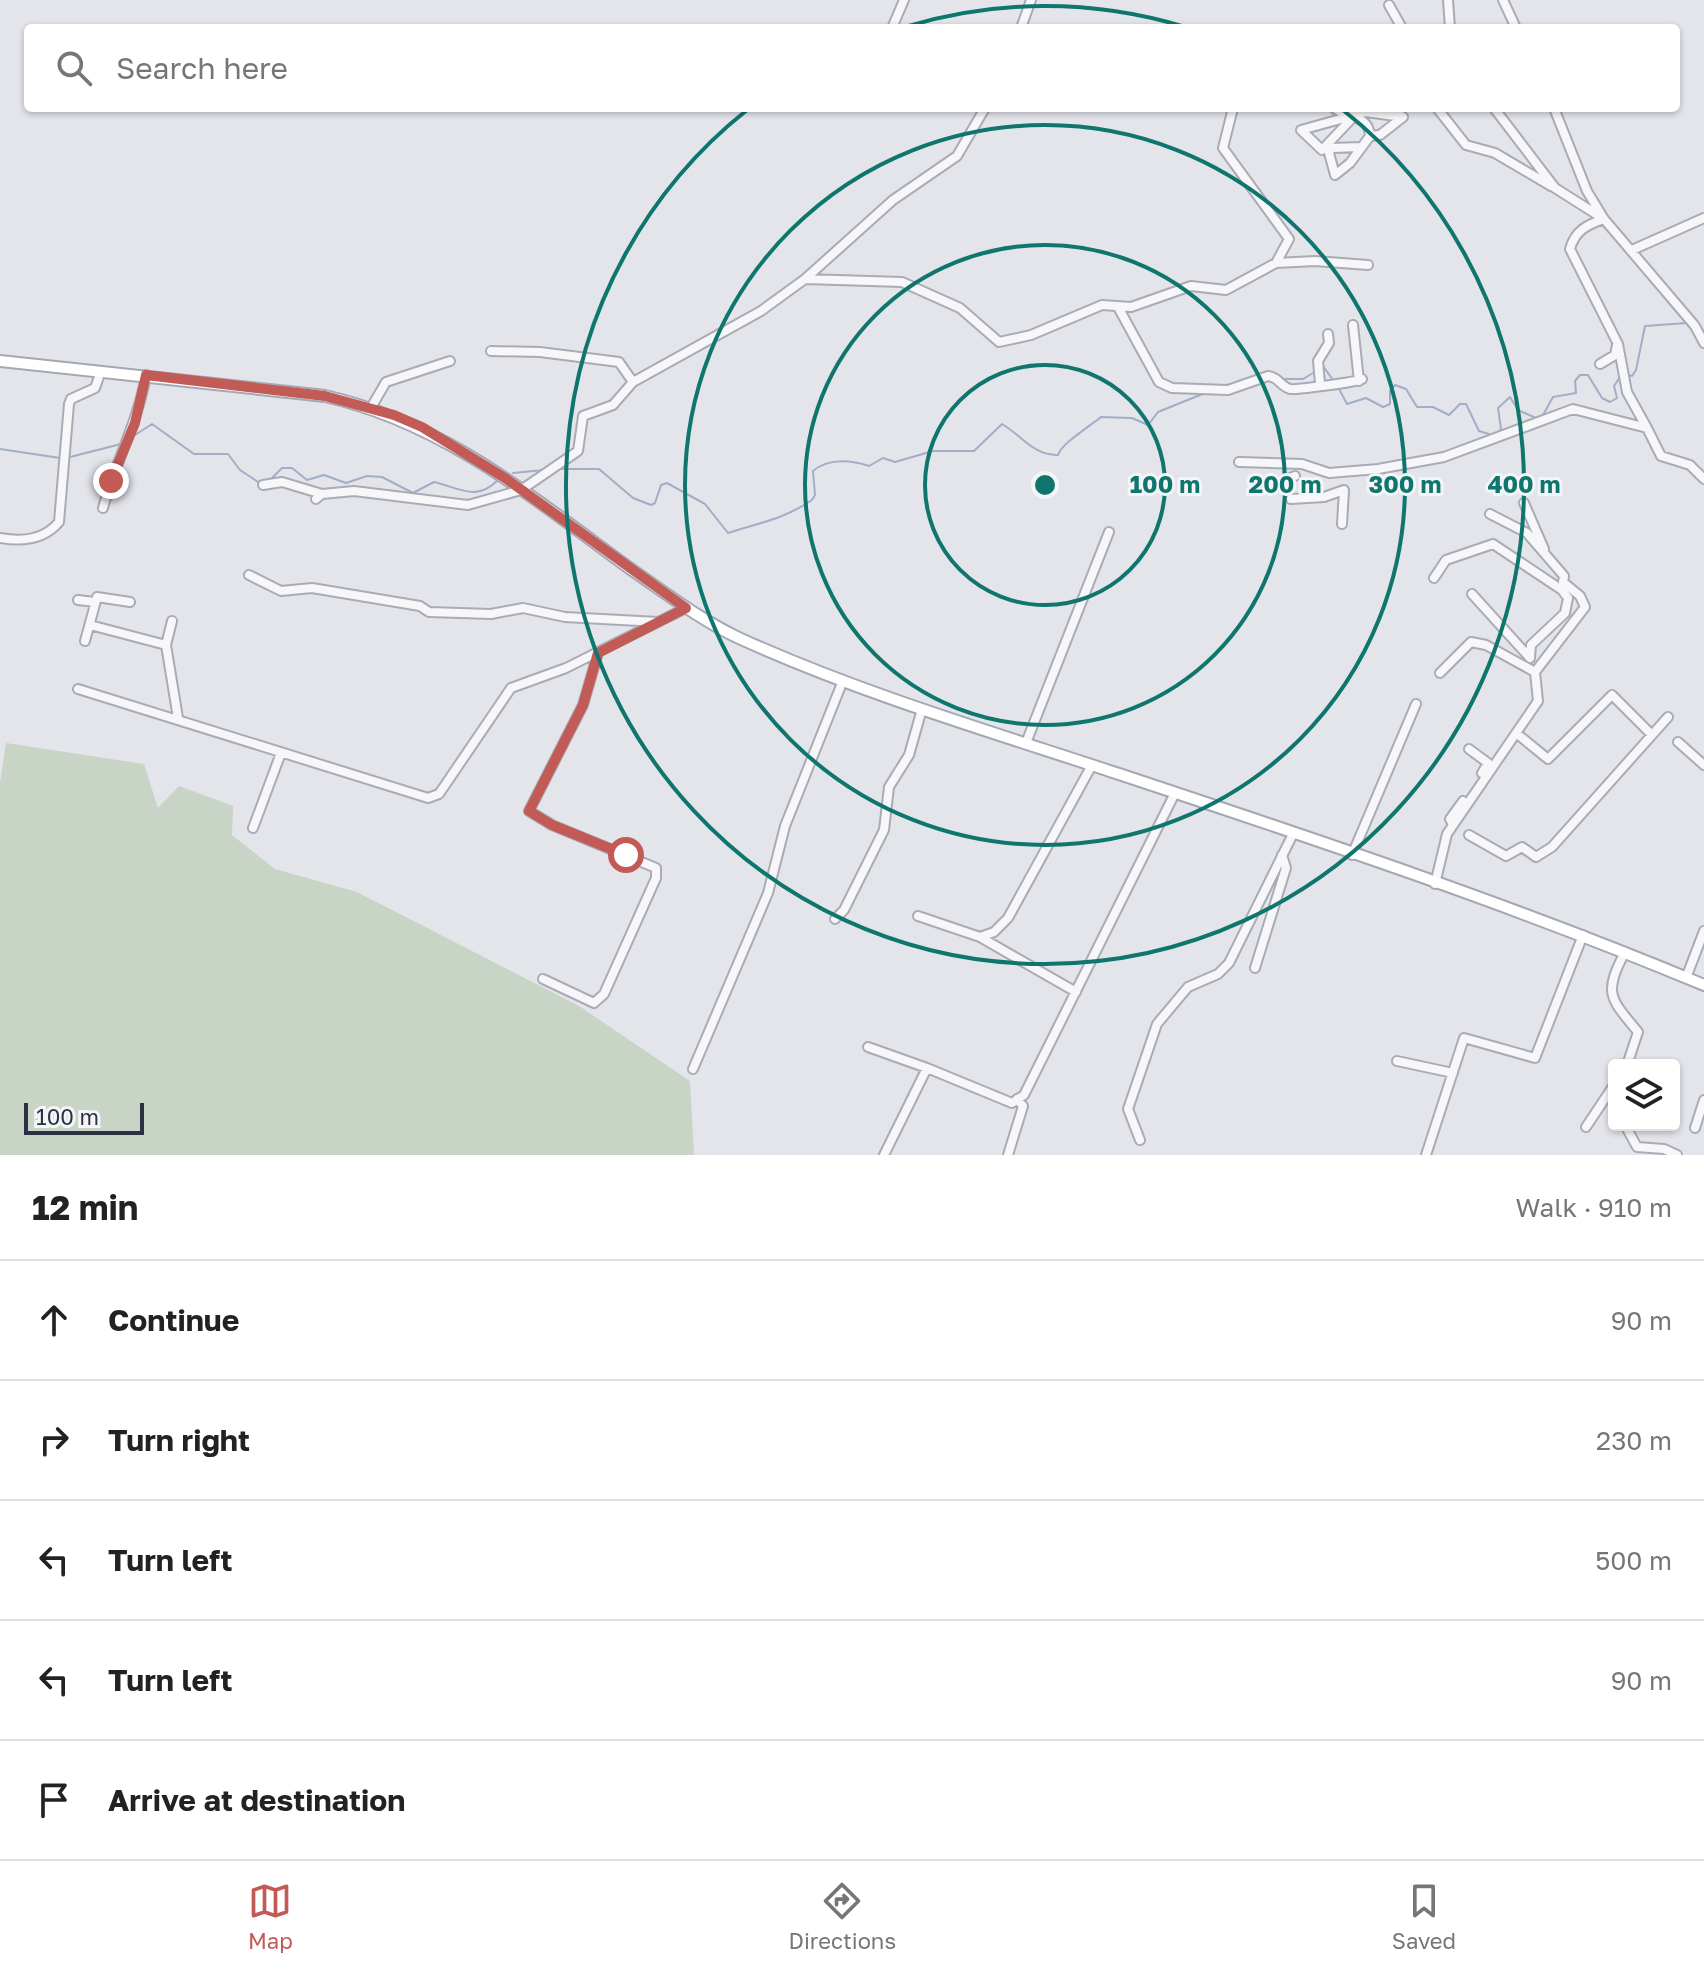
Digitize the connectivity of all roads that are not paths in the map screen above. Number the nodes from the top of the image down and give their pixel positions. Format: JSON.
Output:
{"nodes":[{"id":1,"x":904,"y":0,"type":"edge"},
{"id":2,"x":1031,"y":0,"type":"edge"},
{"id":3,"x":1448,"y":0,"type":"edge"},
{"id":4,"x":1503,"y":0,"type":"edge"},
{"id":5,"x":1389,"y":5,"type":"dead end"},
{"id":6,"x":894,"y":24,"type":"edge"},
{"id":7,"x":1022,"y":24,"type":"edge"},
{"id":8,"x":1400,"y":24,"type":"edge"},
{"id":9,"x":1450,"y":24,"type":"edge"},
{"id":10,"x":1514,"y":24,"type":"edge"},
{"id":11,"x":983,"y":112,"type":"edge"},
{"id":12,"x":1232,"y":112,"type":"edge"},
{"id":13,"x":1346,"y":112,"type":"edge"},
{"id":14,"x":1363,"y":112,"type":"edge"},
{"id":15,"x":1378,"y":112,"type":"edge"},
{"id":16,"x":1395,"y":112,"type":"edge"},
{"id":17,"x":1440,"y":112,"type":"edge"},
{"id":18,"x":1497,"y":112,"type":"edge"},
{"id":19,"x":1556,"y":112,"type":"edge"},
{"id":20,"x":1355,"y":115,"type":"junction"},
{"id":21,"x":1403,"y":117,"type":"junction"},
{"id":22,"x":1370,"y":136,"type":"junction"},
{"id":23,"x":1361,"y":147,"type":"dead end"},
{"id":24,"x":1555,"y":188,"type":"junction"},
{"id":25,"x":1704,"y":218,"type":"edge"},
{"id":26,"x":1604,"y":219,"type":"junction"},
{"id":27,"x":1632,"y":250,"type":"junction"},
{"id":28,"x":1276,"y":263,"type":"junction"},
{"id":29,"x":1368,"y":265,"type":"dead end"},
{"id":30,"x":805,"y":279,"type":"junction"},
{"id":31,"x":1118,"y":307,"type":"junction"},
{"id":32,"x":1353,"y":325,"type":"dead end"},
{"id":33,"x":1328,"y":334,"type":"dead end"},
{"id":34,"x":1704,"y":343,"type":"edge"},
{"id":35,"x":1618,"y":344,"type":"junction"},
{"id":36,"x":491,"y":351,"type":"dead end"},
{"id":37,"x":0,"y":361,"type":"edge"},
{"id":38,"x":450,"y":361,"type":"dead end"},
{"id":39,"x":1600,"y":364,"type":"dead end"},
{"id":40,"x":101,"y":371,"type":"junction"},
{"id":41,"x":146,"y":375,"type":"junction"},
{"id":42,"x":633,"y":382,"type":"junction"},
{"id":43,"x":1320,"y":383,"type":"junction"},
{"id":44,"x":372,"y":406,"type":"junction"},
{"id":45,"x":1647,"y":428,"type":"junction"},
{"id":46,"x":1239,"y":462,"type":"dead end"},
{"id":47,"x":1295,"y":476,"type":"dead end"},
{"id":48,"x":1704,"y":479,"type":"edge"},
{"id":49,"x":1261,"y":482,"type":"dead end"},
{"id":50,"x":263,"y":485,"type":"dead end"},
{"id":51,"x":521,"y":490,"type":"junction"},
{"id":52,"x":1291,"y":499,"type":"dead end"},
{"id":53,"x":1524,"y":503,"type":"dead end"},
{"id":54,"x":103,"y":508,"type":"dead end"},
{"id":55,"x":1490,"y":514,"type":"dead end"},
{"id":56,"x":1342,"y":524,"type":"dead end"},
{"id":57,"x":1109,"y":532,"type":"dead end"},
{"id":58,"x":0,"y":538,"type":"edge"},
{"id":59,"x":1547,"y":558,"type":"junction"},
{"id":60,"x":249,"y":575,"type":"dead end"},
{"id":61,"x":1434,"y":578,"type":"dead end"},
{"id":62,"x":1472,"y":594,"type":"dead end"},
{"id":63,"x":78,"y":600,"type":"dead end"},
{"id":64,"x":95,"y":602,"type":"junction"},
{"id":65,"x":130,"y":602,"type":"dead end"},
{"id":66,"x":686,"y":608,"type":"junction"},
{"id":67,"x":172,"y":621,"type":"dead end"},
{"id":68,"x":659,"y":622,"type":"junction"},
{"id":69,"x":90,"y":625,"type":"junction"},
{"id":70,"x":85,"y":641,"type":"dead end"},
{"id":71,"x":166,"y":645,"type":"junction"},
{"id":72,"x":598,"y":653,"type":"junction"},
{"id":73,"x":1530,"y":657,"type":"junction"},
{"id":74,"x":1537,"y":670,"type":"junction"},
{"id":75,"x":1440,"y":673,"type":"dead end"},
{"id":76,"x":842,"y":683,"type":"junction"},
{"id":77,"x":78,"y":689,"type":"dead end"},
{"id":78,"x":1416,"y":704,"type":"dead end"},
{"id":79,"x":922,"y":709,"type":"junction"},
{"id":80,"x":1668,"y":717,"type":"dead end"},
{"id":81,"x":178,"y":718,"type":"junction"},
{"id":82,"x":1516,"y":733,"type":"junction"},
{"id":83,"x":1652,"y":735,"type":"junction"},
{"id":84,"x":1678,"y":742,"type":"dead end"},
{"id":85,"x":1026,"y":743,"type":"junction"},
{"id":86,"x":1469,"y":749,"type":"dead end"},
{"id":87,"x":281,"y":753,"type":"junction"},
{"id":88,"x":1092,"y":765,"type":"junction"},
{"id":89,"x":1704,"y":765,"type":"edge"},
{"id":90,"x":1175,"y":793,"type":"junction"},
{"id":91,"x":1453,"y":825,"type":"junction"},
{"id":92,"x":253,"y":828,"type":"dead end"},
{"id":93,"x":1293,"y":834,"type":"junction"},
{"id":94,"x":1469,"y":835,"type":"dead end"},
{"id":95,"x":1282,"y":855,"type":"junction"},
{"id":96,"x":1352,"y":855,"type":"junction"},
{"id":97,"x":1435,"y":884,"type":"junction"},
{"id":98,"x":918,"y":916,"type":"dead end"},
{"id":99,"x":835,"y":919,"type":"dead end"},
{"id":100,"x":1704,"y":931,"type":"edge"},
{"id":101,"x":1583,"y":935,"type":"junction"},
{"id":102,"x":980,"y":937,"type":"junction"},
{"id":103,"x":1625,"y":952,"type":"junction"},
{"id":104,"x":1255,"y":968,"type":"dead end"},
{"id":105,"x":1686,"y":978,"type":"junction"},
{"id":106,"x":543,"y":979,"type":"dead end"},
{"id":107,"x":1704,"y":985,"type":"edge"},
{"id":108,"x":1076,"y":992,"type":"junction"},
{"id":109,"x":868,"y":1047,"type":"dead end"},
{"id":110,"x":1629,"y":1059,"type":"edge"},
{"id":111,"x":1397,"y":1061,"type":"dead end"},
{"id":112,"x":927,"y":1068,"type":"junction"},
{"id":113,"x":693,"y":1069,"type":"dead end"},
{"id":114,"x":1453,"y":1073,"type":"junction"},
{"id":115,"x":1608,"y":1094,"type":"edge"},
{"id":116,"x":1017,"y":1099,"type":"junction"},
{"id":117,"x":1704,"y":1100,"type":"edge"},
{"id":118,"x":1586,"y":1127,"type":"dead end"},
{"id":119,"x":1695,"y":1128,"type":"dead end"},
{"id":120,"x":1628,"y":1131,"type":"edge"},
{"id":121,"x":1140,"y":1140,"type":"dead end"},
{"id":122,"x":884,"y":1155,"type":"edge"},
{"id":123,"x":1008,"y":1155,"type":"edge"},
{"id":124,"x":1426,"y":1155,"type":"edge"},
{"id":125,"x":1677,"y":1155,"type":"edge"}],
"edges":[{"from":1,"to":6,"type":"street"},
{"from":2,"to":7,"type":"street"},
{"from":3,"to":9,"type":"street"},
{"from":4,"to":10,"type":"street"},
{"from":5,"to":8,"type":"street"},
{"from":11,"to":30,"type":"street"},
{"from":12,"to":28,"type":"street"},
{"from":13,"to":20,"type":"street"},
{"from":14,"to":20,"type":"street"},
{"from":15,"to":21,"type":"street"},
{"from":16,"to":21,"type":"street"},
{"from":17,"to":24,"type":"street"},
{"from":18,"to":24,"type":"street"},
{"from":19,"to":26,"type":"street"},
{"from":20,"to":20,"type":"street"},
{"from":20,"to":22,"type":"street"},
{"from":21,"to":22,"type":"street"},
{"from":22,"to":23,"type":"street"},
{"from":24,"to":26,"type":"street"},
{"from":25,"to":27,"type":"street"},
{"from":26,"to":27,"type":"street"},
{"from":26,"to":35,"type":"street"},
{"from":27,"to":34,"type":"street"},
{"from":28,"to":29,"type":"street"},
{"from":28,"to":31,"type":"street"},
{"from":30,"to":31,"type":"street"},
{"from":30,"to":42,"type":"street"},
{"from":31,"to":43,"type":"street"},
{"from":32,"to":43,"type":"street"},
{"from":33,"to":43,"type":"street"},
{"from":35,"to":39,"type":"street"},
{"from":35,"to":45,"type":"street"},
{"from":36,"to":42,"type":"street"},
{"from":37,"to":40,"type":"main road"},
{"from":38,"to":44,"type":"street"},
{"from":40,"to":41,"type":"main road"},
{"from":40,"to":58,"type":"street"},
{"from":41,"to":44,"type":"main road"},
{"from":41,"to":54,"type":"street"},
{"from":42,"to":51,"type":"street"},
{"from":44,"to":51,"type":"main road"},
{"from":45,"to":46,"type":"street"},
{"from":45,"to":48,"type":"street"},
{"from":47,"to":49,"type":"street"},
{"from":50,"to":51,"type":"street"},
{"from":51,"to":66,"type":"main road"},
{"from":52,"to":56,"type":"street"},
{"from":53,"to":59,"type":"street"},
{"from":55,"to":59,"type":"street"},
{"from":57,"to":85,"type":"street"},
{"from":59,"to":74,"type":"street"},
{"from":60,"to":68,"type":"street"},
{"from":61,"to":73,"type":"street"},
{"from":62,"to":73,"type":"street"},
{"from":63,"to":64,"type":"street"},
{"from":64,"to":65,"type":"street"},
{"from":64,"to":69,"type":"street"},
{"from":66,"to":68,"type":"street"},
{"from":66,"to":76,"type":"main road"},
{"from":67,"to":71,"type":"street"},
{"from":68,"to":72,"type":"street"},
{"from":69,"to":70,"type":"street"},
{"from":69,"to":71,"type":"street"},
{"from":71,"to":81,"type":"street"},
{"from":72,"to":87,"type":"street"},
{"from":72,"to":106,"type":"street"},
{"from":73,"to":74,"type":"street"},
{"from":74,"to":75,"type":"street"},
{"from":74,"to":82,"type":"street"},
{"from":76,"to":79,"type":"main road"},
{"from":76,"to":113,"type":"street"},
{"from":77,"to":81,"type":"street"},
{"from":78,"to":96,"type":"street"},
{"from":79,"to":85,"type":"main road"},
{"from":79,"to":99,"type":"street"},
{"from":80,"to":83,"type":"street"},
{"from":81,"to":87,"type":"street"},
{"from":82,"to":83,"type":"street"},
{"from":82,"to":91,"type":"street"},
{"from":83,"to":94,"type":"street"},
{"from":84,"to":89,"type":"street"},
{"from":85,"to":88,"type":"main road"},
{"from":86,"to":91,"type":"street"},
{"from":87,"to":92,"type":"street"},
{"from":88,"to":90,"type":"main road"},
{"from":88,"to":102,"type":"street"},
{"from":90,"to":93,"type":"main road"},
{"from":90,"to":108,"type":"street"},
{"from":91,"to":97,"type":"street"},
{"from":93,"to":95,"type":"street"},
{"from":93,"to":96,"type":"main road"},
{"from":95,"to":104,"type":"street"},
{"from":95,"to":121,"type":"street"},
{"from":96,"to":97,"type":"main road"},
{"from":97,"to":101,"type":"main road"},
{"from":98,"to":102,"type":"street"},
{"from":100,"to":105,"type":"street"},
{"from":101,"to":103,"type":"main road"},
{"from":101,"to":114,"type":"street"},
{"from":102,"to":108,"type":"street"},
{"from":103,"to":105,"type":"main road"},
{"from":103,"to":110,"type":"street"},
{"from":105,"to":107,"type":"main road"},
{"from":108,"to":116,"type":"street"},
{"from":109,"to":112,"type":"street"},
{"from":111,"to":114,"type":"street"},
{"from":112,"to":116,"type":"street"},
{"from":112,"to":122,"type":"street"},
{"from":114,"to":124,"type":"street"},
{"from":115,"to":118,"type":"street"},
{"from":116,"to":123,"type":"street"},
{"from":117,"to":119,"type":"street"},
{"from":120,"to":125,"type":"street"}]}
